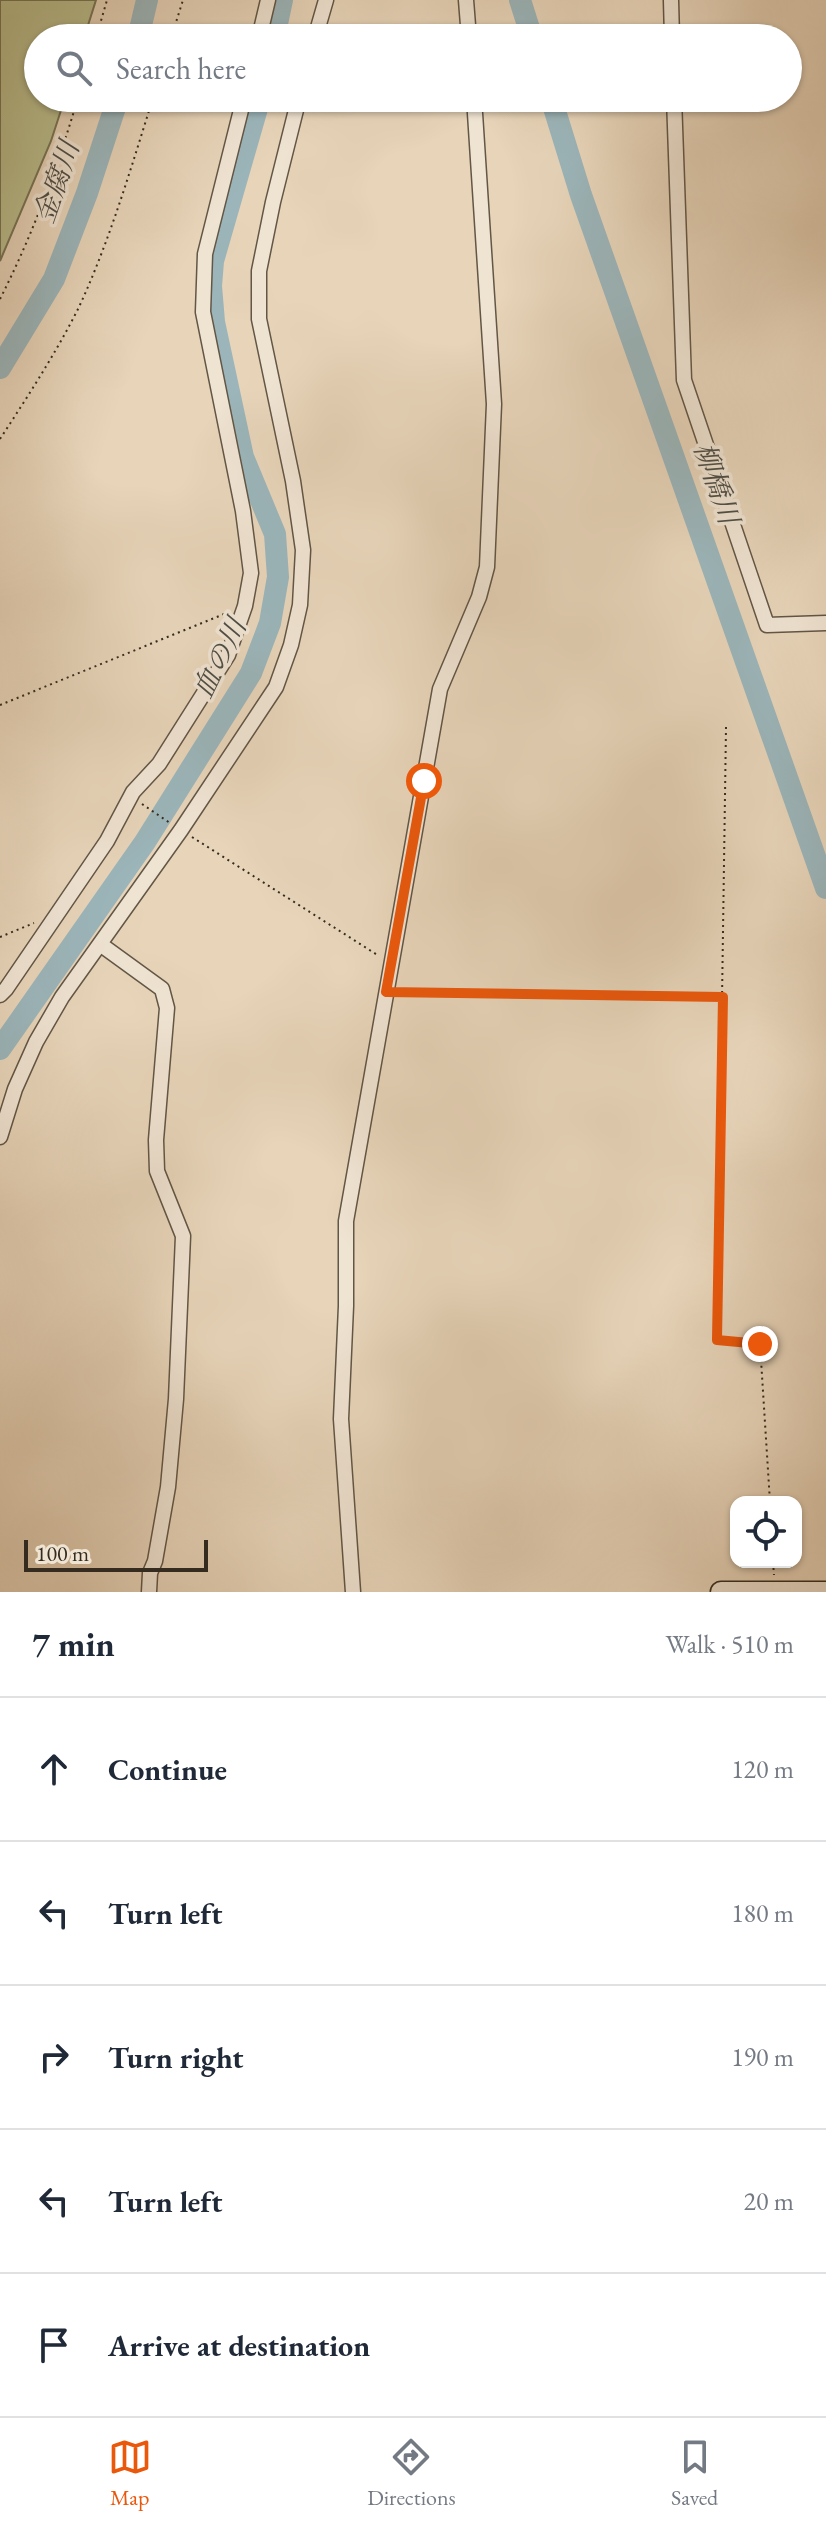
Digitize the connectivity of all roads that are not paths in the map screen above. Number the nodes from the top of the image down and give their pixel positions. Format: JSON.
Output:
{"nodes":[{"id":1,"x":268,"y":0,"type":"edge"},
{"id":2,"x":326,"y":0,"type":"edge"},
{"id":3,"x":466,"y":0,"type":"edge"},
{"id":4,"x":671,"y":0,"type":"edge"},
{"id":5,"x":262,"y":24,"type":"edge"},
{"id":6,"x":319,"y":24,"type":"edge"},
{"id":7,"x":468,"y":24,"type":"edge"},
{"id":8,"x":672,"y":24,"type":"edge"},
{"id":9,"x":240,"y":112,"type":"edge"},
{"id":10,"x":296,"y":112,"type":"edge"},
{"id":11,"x":475,"y":112,"type":"edge"},
{"id":12,"x":674,"y":112,"type":"edge"},
{"id":13,"x":826,"y":623,"type":"edge"},
{"id":14,"x":100,"y":944,"type":"junction"},
{"id":15,"x":0,"y":995,"type":"edge"},
{"id":16,"x":0,"y":1137,"type":"edge"},
{"id":17,"x":149,"y":1592,"type":"edge"},
{"id":18,"x":353,"y":1592,"type":"edge"},
{"id":19,"x":721,"y":1592,"type":"edge"},
{"id":20,"x":826,"y":1592,"type":"edge"}],
"edges":[{"from":1,"to":5,"type":"street"},
{"from":2,"to":6,"type":"street"},
{"from":3,"to":7,"type":"street"},
{"from":4,"to":8,"type":"street"},
{"from":9,"to":15,"type":"street"},
{"from":10,"to":14,"type":"street"},
{"from":11,"to":18,"type":"street"},
{"from":12,"to":13,"type":"street"},
{"from":14,"to":16,"type":"street"},
{"from":14,"to":17,"type":"street"},
{"from":19,"to":20,"type":"street"}]}
